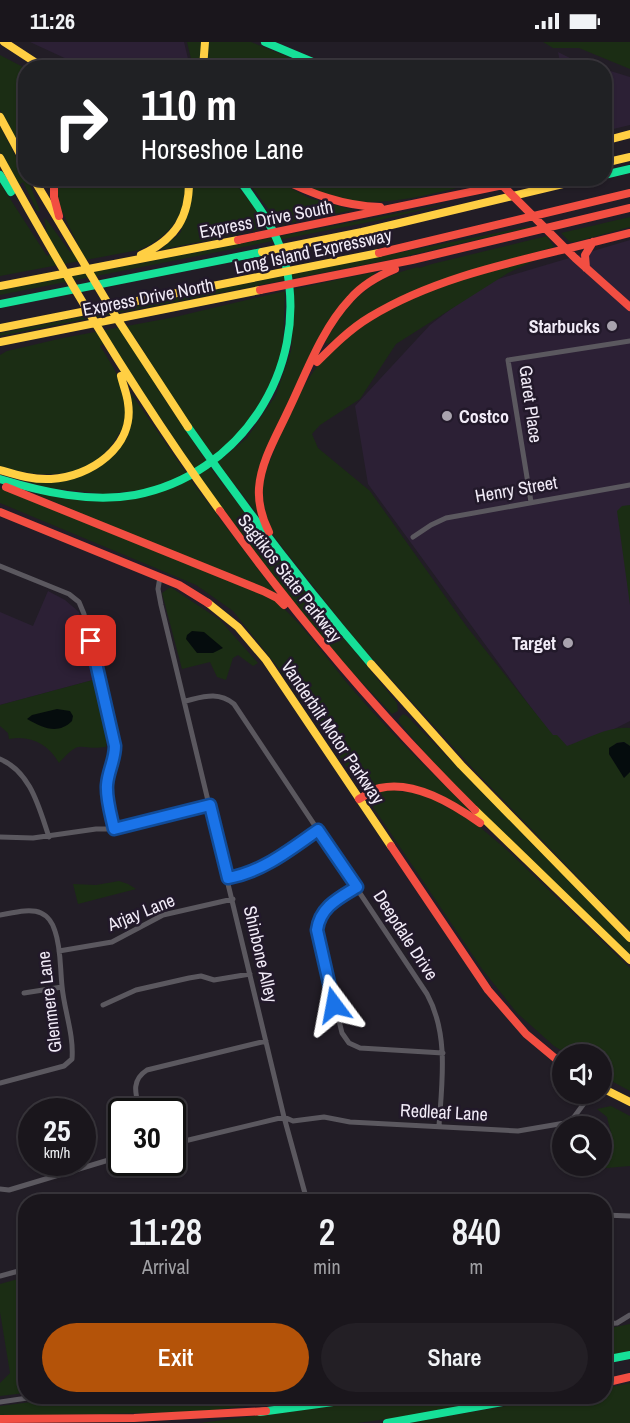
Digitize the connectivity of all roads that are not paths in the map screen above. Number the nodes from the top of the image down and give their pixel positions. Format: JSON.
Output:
{"nodes":[{"id":1,"x":4,"y":42,"type":"edge"},
{"id":2,"x":206,"y":42,"type":"edge"},
{"id":3,"x":265,"y":42,"type":"edge"},
{"id":4,"x":0,"y":45,"type":"edge"},
{"id":5,"x":23,"y":60,"type":"edge"},
{"id":6,"x":32,"y":60,"type":"edge"},
{"id":7,"x":204,"y":60,"type":"edge"},
{"id":8,"x":308,"y":60,"type":"edge"},
{"id":9,"x":0,"y":117,"type":"edge"},
{"id":10,"x":630,"y":134,"type":"edge"},
{"id":11,"x":612,"y":139,"type":"edge"},
{"id":12,"x":18,"y":150,"type":"edge"},
{"id":13,"x":630,"y":156,"type":"edge"},
{"id":14,"x":0,"y":158,"type":"edge"},
{"id":15,"x":612,"y":161,"type":"edge"},
{"id":16,"x":630,"y":169,"type":"edge"},
{"id":17,"x":612,"y":173,"type":"edge"},
{"id":18,"x":0,"y":175,"type":"edge"},
{"id":19,"x":38,"y":186,"type":"edge"},
{"id":20,"x":54,"y":186,"type":"edge"},
{"id":21,"x":190,"y":186,"type":"edge"},
{"id":22,"x":244,"y":186,"type":"edge"},
{"id":23,"x":296,"y":186,"type":"edge"},
{"id":24,"x":503,"y":186,"type":"edge"},
{"id":25,"x":504,"y":186,"type":"edge"},
{"id":26,"x":554,"y":186,"type":"edge"},
{"id":27,"x":630,"y":193,"type":"edge"},
{"id":28,"x":428,"y":202,"type":"junction"},
{"id":29,"x":630,"y":208,"type":"edge"},
{"id":30,"x":630,"y":233,"type":"edge"},
{"id":31,"x":69,"y":242,"type":"junction"},
{"id":32,"x":593,"y":242,"type":"junction"},
{"id":33,"x":566,"y":249,"type":"junction"},
{"id":34,"x":53,"y":254,"type":"junction"},
{"id":35,"x":441,"y":254,"type":"junction"},
{"id":36,"x":115,"y":264,"type":"junction"},
{"id":37,"x":586,"y":268,"type":"junction"},
{"id":38,"x":0,"y":285,"type":"edge"},
{"id":39,"x":0,"y":304,"type":"edge"},
{"id":40,"x":630,"y":307,"type":"edge"},
{"id":41,"x":0,"y":328,"type":"edge"},
{"id":42,"x":33,"y":335,"type":"junction"},
{"id":43,"x":0,"y":342,"type":"edge"},
{"id":44,"x":630,"y":342,"type":"edge"},
{"id":45,"x":106,"y":344,"type":"junction"},
{"id":46,"x":0,"y":348,"type":"edge"},
{"id":47,"x":303,"y":381,"type":"junction"},
{"id":48,"x":0,"y":470,"type":"edge"},
{"id":49,"x":0,"y":479,"type":"edge"},
{"id":50,"x":0,"y":484,"type":"edge"},
{"id":51,"x":630,"y":485,"type":"edge"},
{"id":52,"x":531,"y":502,"type":"junction"},
{"id":53,"x":0,"y":512,"type":"edge"},
{"id":54,"x":413,"y":537,"type":"dead end"},
{"id":55,"x":283,"y":557,"type":"junction"},
{"id":56,"x":0,"y":566,"type":"edge"},
{"id":57,"x":160,"y":577,"type":"junction"},
{"id":58,"x":332,"y":655,"type":"junction"},
{"id":59,"x":185,"y":701,"type":"junction"},
{"id":60,"x":0,"y":759,"type":"edge"},
{"id":61,"x":359,"y":799,"type":"junction"},
{"id":62,"x":210,"y":805,"type":"junction"},
{"id":63,"x":114,"y":829,"type":"junction"},
{"id":64,"x":318,"y":830,"type":"junction"},
{"id":65,"x":0,"y":837,"type":"edge"},
{"id":66,"x":49,"y":837,"type":"junction"},
{"id":67,"x":542,"y":875,"type":"junction"},
{"id":68,"x":228,"y":878,"type":"junction"},
{"id":69,"x":357,"y":887,"type":"junction"},
{"id":70,"x":232,"y":899,"type":"junction"},
{"id":71,"x":0,"y":915,"type":"edge"},
{"id":72,"x":630,"y":938,"type":"edge"},
{"id":73,"x":59,"y":951,"type":"junction"},
{"id":74,"x":630,"y":960,"type":"edge"},
{"id":75,"x":250,"y":974,"type":"junction"},
{"id":76,"x":62,"y":987,"type":"junction"},
{"id":77,"x":24,"y":993,"type":"dead end"},
{"id":78,"x":103,"y":1005,"type":"dead end"},
{"id":79,"x":266,"y":1041,"type":"junction"},
{"id":80,"x":443,"y":1053,"type":"junction"},
{"id":81,"x":552,"y":1056,"type":"edge"},
{"id":82,"x":0,"y":1083,"type":"edge"},
{"id":83,"x":612,"y":1093,"type":"edge"},
{"id":84,"x":137,"y":1098,"type":"edge"},
{"id":85,"x":630,"y":1102,"type":"edge"},
{"id":86,"x":584,"y":1104,"type":"edge"},
{"id":87,"x":284,"y":1117,"type":"junction"},
{"id":88,"x":439,"y":1126,"type":"junction"},
{"id":89,"x":186,"y":1141,"type":"edge"},
{"id":90,"x":108,"y":1160,"type":"edge"},
{"id":91,"x":0,"y":1189,"type":"edge"},
{"id":92,"x":305,"y":1194,"type":"edge"},
{"id":93,"x":612,"y":1215,"type":"edge"},
{"id":94,"x":630,"y":1216,"type":"edge"},
{"id":95,"x":18,"y":1271,"type":"edge"},
{"id":96,"x":0,"y":1276,"type":"edge"},
{"id":97,"x":630,"y":1315,"type":"edge"},
{"id":98,"x":612,"y":1323,"type":"edge"},
{"id":99,"x":630,"y":1354,"type":"edge"},
{"id":100,"x":612,"y":1360,"type":"edge"},
{"id":101,"x":630,"y":1361,"type":"edge"},
{"id":102,"x":612,"y":1362,"type":"edge"},
{"id":103,"x":630,"y":1377,"type":"edge"},
{"id":104,"x":612,"y":1381,"type":"edge"},
{"id":105,"x":18,"y":1399,"type":"edge"},
{"id":106,"x":0,"y":1402,"type":"edge"},
{"id":107,"x":318,"y":1404,"type":"edge"},
{"id":108,"x":492,"y":1404,"type":"edge"},
{"id":109,"x":266,"y":1411,"type":"junction"},
{"id":110,"x":0,"y":1419,"type":"edge"},
{"id":111,"x":170,"y":1423,"type":"edge"},
{"id":112,"x":387,"y":1423,"type":"edge"}],
"edges":[{"from":1,"to":6,"type":"main road"},
{"from":2,"to":7,"type":"main road"},
{"from":3,"to":8,"type":"main road"},
{"from":4,"to":5,"type":"main road"},
{"from":9,"to":12,"type":"main road"},
{"from":10,"to":11,"type":"main road"},
{"from":13,"to":15,"type":"main road"},
{"from":14,"to":34,"type":"main road","name":"Sagtikos State Parkway"},
{"from":16,"to":17,"type":"main road"},
{"from":18,"to":34,"type":"main road"},
{"from":19,"to":31,"type":"main road","name":"Sagtikos State Parkway"},
{"from":20,"to":31,"type":"main road"},
{"from":21,"to":36,"type":"main road"},
{"from":22,"to":49,"type":"main road"},
{"from":23,"to":28,"type":"main road"},
{"from":24,"to":33,"type":"main road"},
{"from":25,"to":28,"type":"main road","name":"Express Drive South"},
{"from":26,"to":39,"type":"main road","name":"Long Island Expressway"},
{"from":27,"to":41,"type":"main road","name":"Long Island Expressway"},
{"from":28,"to":36,"type":"main road","name":"Express Drive South"},
{"from":29,"to":35,"type":"main road","name":"Express Drive North"},
{"from":30,"to":32,"type":"main road"},
{"from":31,"to":55,"type":"main road","name":"Sagtikos State Parkway"},
{"from":32,"to":33,"type":"main road"},
{"from":32,"to":37,"type":"main road"},
{"from":33,"to":37,"type":"main road"},
{"from":33,"to":47,"type":"main road"},
{"from":34,"to":45,"type":"main road","name":"Sagtikos State Parkway"},
{"from":35,"to":42,"type":"main road","name":"Express Drive North"},
{"from":35,"to":47,"type":"main road"},
{"from":36,"to":38,"type":"main road","name":"Express Drive South"},
{"from":37,"to":40,"type":"main road"},
{"from":42,"to":43,"type":"main road","name":"Express Drive North"},
{"from":42,"to":46,"type":"main road"},
{"from":44,"to":52,"type":"street","name":"Garet Place"},
{"from":45,"to":48,"type":"main road"},
{"from":45,"to":58,"type":"main road","name":"Sagtikos State Parkway"},
{"from":47,"to":55,"type":"main road"},
{"from":50,"to":58,"type":"main road"},
{"from":51,"to":52,"type":"street","name":"Henry Street"},
{"from":52,"to":54,"type":"street","name":"Henry Street"},
{"from":53,"to":57,"type":"main road","name":"Vanderbilt Motor Parkway"},
{"from":55,"to":72,"type":"main road","name":"Sagtikos State Parkway"},
{"from":56,"to":63,"type":"street"},
{"from":57,"to":59,"type":"street","name":"Shinbone Alley"},
{"from":57,"to":61,"type":"main road","name":"Vanderbilt Motor Parkway"},
{"from":58,"to":67,"type":"main road","name":"Sagtikos State Parkway"},
{"from":59,"to":62,"type":"street","name":"Shinbone Alley"},
{"from":59,"to":64,"type":"street","name":"Deepdale Drive"},
{"from":60,"to":66,"type":"street"},
{"from":61,"to":67,"type":"main road"},
{"from":61,"to":81,"type":"main road","name":"Vanderbilt Motor Parkway"},
{"from":62,"to":63,"type":"street"},
{"from":62,"to":68,"type":"street","name":"Shinbone Alley"},
{"from":63,"to":66,"type":"street"},
{"from":64,"to":68,"type":"street"},
{"from":64,"to":69,"type":"street","name":"Deepdale Drive"},
{"from":65,"to":66,"type":"street"},
{"from":67,"to":74,"type":"main road","name":"Sagtikos State Parkway"},
{"from":68,"to":70,"type":"street","name":"Shinbone Alley"},
{"from":69,"to":80,"type":"street","name":"Deepdale Drive"},
{"from":69,"to":80,"type":"street"},
{"from":70,"to":73,"type":"street","name":"Arjay Lane"},
{"from":70,"to":75,"type":"street","name":"Shinbone Alley"},
{"from":71,"to":73,"type":"street","name":"Glenmere Lane"},
{"from":73,"to":76,"type":"street","name":"Glenmere Lane"},
{"from":75,"to":78,"type":"street"},
{"from":75,"to":79,"type":"street","name":"Shinbone Alley"},
{"from":76,"to":77,"type":"street"},
{"from":76,"to":82,"type":"street","name":"Glenmere Lane"},
{"from":79,"to":84,"type":"street"},
{"from":79,"to":87,"type":"street","name":"Shinbone Alley"},
{"from":80,"to":88,"type":"street","name":"Deepdale Drive"},
{"from":83,"to":85,"type":"main road"},
{"from":86,"to":88,"type":"street","name":"Redleaf Lane"},
{"from":87,"to":88,"type":"street","name":"Redleaf Lane"},
{"from":87,"to":89,"type":"street","name":"Redleaf Lane"},
{"from":87,"to":92,"type":"street","name":"Shinbone Alley"},
{"from":90,"to":91,"type":"street"},
{"from":93,"to":94,"type":"street"},
{"from":95,"to":96,"type":"street"},
{"from":97,"to":98,"type":"street"},
{"from":99,"to":100,"type":"main road"},
{"from":101,"to":102,"type":"main road"},
{"from":103,"to":104,"type":"main road"},
{"from":105,"to":106,"type":"street"},
{"from":107,"to":109,"type":"main road"},
{"from":108,"to":112,"type":"main road"},
{"from":109,"to":110,"type":"main road"},
{"from":109,"to":111,"type":"main road"}]}
